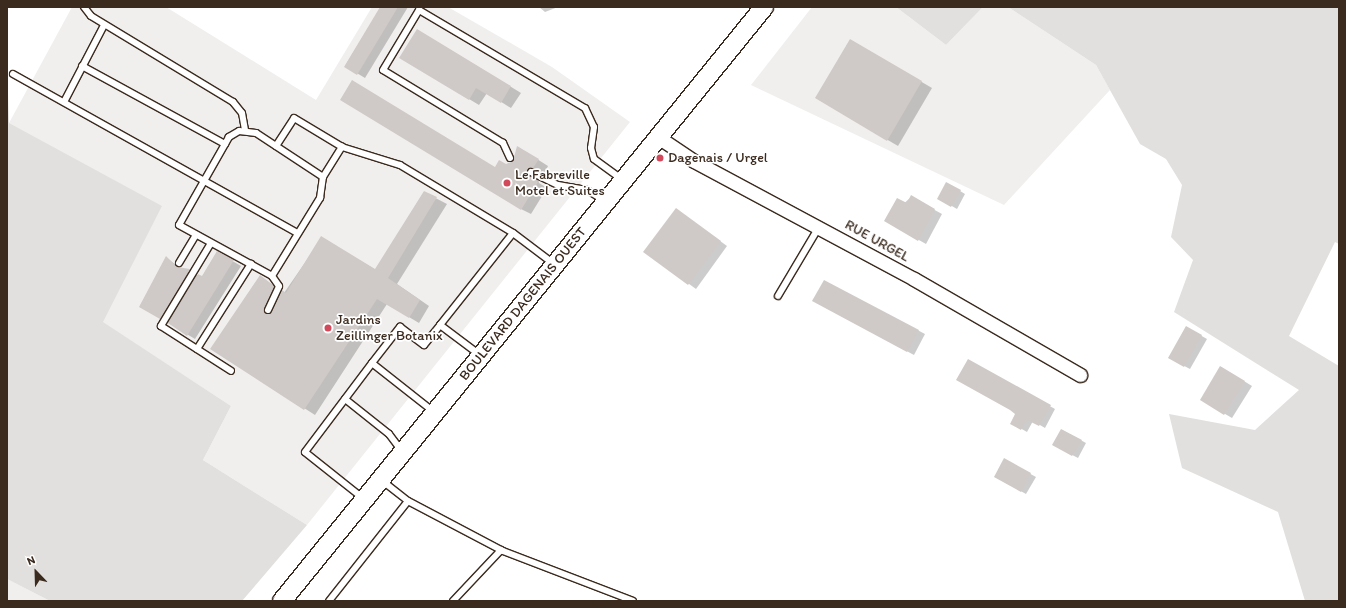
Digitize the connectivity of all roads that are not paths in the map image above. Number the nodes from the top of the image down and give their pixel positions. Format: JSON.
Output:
{"nodes":[{"id":1,"x":84,"y":7,"type":"edge"},
{"id":2,"x":764,"y":7,"type":"edge"},
{"id":3,"x":104,"y":25,"type":"junction"},
{"id":4,"x":82,"y":66,"type":"junction"},
{"id":5,"x":13,"y":74,"type":"dead end"},
{"id":6,"x":64,"y":102,"type":"junction"},
{"id":7,"x":245,"y":130,"type":"junction"},
{"id":8,"x":658,"y":137,"type":"junction"},
{"id":9,"x":225,"y":144,"type":"junction"},
{"id":10,"x":276,"y":146,"type":"junction"},
{"id":11,"x":342,"y":147,"type":"junction"},
{"id":12,"x":510,"y":158,"type":"dead end"},
{"id":13,"x":531,"y":172,"type":"dead end"},
{"id":14,"x":323,"y":177,"type":"junction"},
{"id":15,"x":624,"y":180,"type":"junction"},
{"id":16,"x":204,"y":181,"type":"junction"},
{"id":17,"x":606,"y":202,"type":"junction"},
{"id":18,"x":818,"y":227,"type":"junction"},
{"id":19,"x":298,"y":233,"type":"junction"},
{"id":20,"x":514,"y":233,"type":"junction"},
{"id":21,"x":196,"y":235,"type":"junction"},
{"id":22,"x":211,"y":242,"type":"junction"},
{"id":23,"x":179,"y":263,"type":"dead end"},
{"id":24,"x":251,"y":264,"type":"junction"},
{"id":25,"x":555,"y":265,"type":"junction"},
{"id":26,"x":272,"y":276,"type":"junction"},
{"id":27,"x":778,"y":296,"type":"dead end"},
{"id":28,"x":268,"y":310,"type":"dead end"},
{"id":29,"x":440,"y":325,"type":"junction"},
{"id":30,"x":197,"y":349,"type":"junction"},
{"id":31,"x":481,"y":356,"type":"junction"},
{"id":32,"x":372,"y":363,"type":"junction"},
{"id":33,"x":231,"y":371,"type":"dead end"},
{"id":34,"x":1080,"y":374,"type":"dead end"},
{"id":35,"x":345,"y":399,"type":"junction"},
{"id":36,"x":435,"y":413,"type":"junction"},
{"id":37,"x":403,"y":452,"type":"junction"},
{"id":38,"x":381,"y":480,"type":"junction"},
{"id":39,"x":364,"y":500,"type":"junction"},
{"id":40,"x":408,"y":501,"type":"junction"},
{"id":41,"x":501,"y":550,"type":"junction"},
{"id":42,"x":282,"y":601,"type":"edge"},
{"id":43,"x":329,"y":601,"type":"edge"},
{"id":44,"x":453,"y":601,"type":"edge"},
{"id":45,"x":633,"y":601,"type":"edge"}],
"edges":[{"from":1,"to":3,"type":"lane"},
{"from":2,"to":8,"type":"main road","name":"BOULEVARD DAGENAIS OUEST"},
{"from":3,"to":4,"type":"lane"},
{"from":3,"to":7,"type":"lane"},
{"from":4,"to":6,"type":"lane"},
{"from":4,"to":9,"type":"lane"},
{"from":5,"to":6,"type":"lane"},
{"from":6,"to":16,"type":"lane"},
{"from":7,"to":9,"type":"lane"},
{"from":7,"to":10,"type":"lane"},
{"from":8,"to":15,"type":"main road","name":"BOULEVARD DAGENAIS OUEST"},
{"from":8,"to":18,"type":"street","name":"RUE URGEL"},
{"from":9,"to":16,"type":"lane"},
{"from":10,"to":11,"type":"lane"},
{"from":10,"to":14,"type":"lane"},
{"from":11,"to":14,"type":"lane"},
{"from":11,"to":20,"type":"lane"},
{"from":12,"to":15,"type":"lane"},
{"from":13,"to":17,"type":"lane"},
{"from":14,"to":19,"type":"lane"},
{"from":15,"to":17,"type":"main road","name":"BOULEVARD DAGENAIS OUEST"},
{"from":16,"to":19,"type":"lane"},
{"from":16,"to":21,"type":"lane"},
{"from":17,"to":25,"type":"main road","name":"BOULEVARD DAGENAIS OUEST"},
{"from":18,"to":27,"type":"lane"},
{"from":18,"to":34,"type":"street","name":"RUE URGEL"},
{"from":19,"to":26,"type":"lane"},
{"from":20,"to":25,"type":"lane"},
{"from":20,"to":29,"type":"lane"},
{"from":21,"to":22,"type":"lane"},
{"from":21,"to":23,"type":"lane"},
{"from":22,"to":24,"type":"lane"},
{"from":22,"to":30,"type":"lane"},
{"from":24,"to":26,"type":"lane"},
{"from":24,"to":30,"type":"lane"},
{"from":25,"to":31,"type":"main road","name":"BOULEVARD DAGENAIS OUEST"},
{"from":26,"to":28,"type":"lane"},
{"from":29,"to":31,"type":"lane"},
{"from":29,"to":32,"type":"lane"},
{"from":30,"to":33,"type":"lane"},
{"from":31,"to":36,"type":"main road","name":"BOULEVARD DAGENAIS OUEST"},
{"from":32,"to":35,"type":"lane"},
{"from":32,"to":36,"type":"lane"},
{"from":35,"to":37,"type":"lane"},
{"from":35,"to":39,"type":"lane"},
{"from":36,"to":37,"type":"main road","name":"BOULEVARD DAGENAIS OUEST"},
{"from":37,"to":38,"type":"main road","name":"BOULEVARD DAGENAIS OUEST"},
{"from":38,"to":39,"type":"main road","name":"BOULEVARD DAGENAIS OUEST"},
{"from":38,"to":40,"type":"lane"},
{"from":39,"to":42,"type":"main road","name":"BOULEVARD DAGENAIS OUEST"},
{"from":40,"to":41,"type":"lane"},
{"from":40,"to":43,"type":"lane"},
{"from":41,"to":44,"type":"lane"},
{"from":41,"to":45,"type":"lane"}]}
